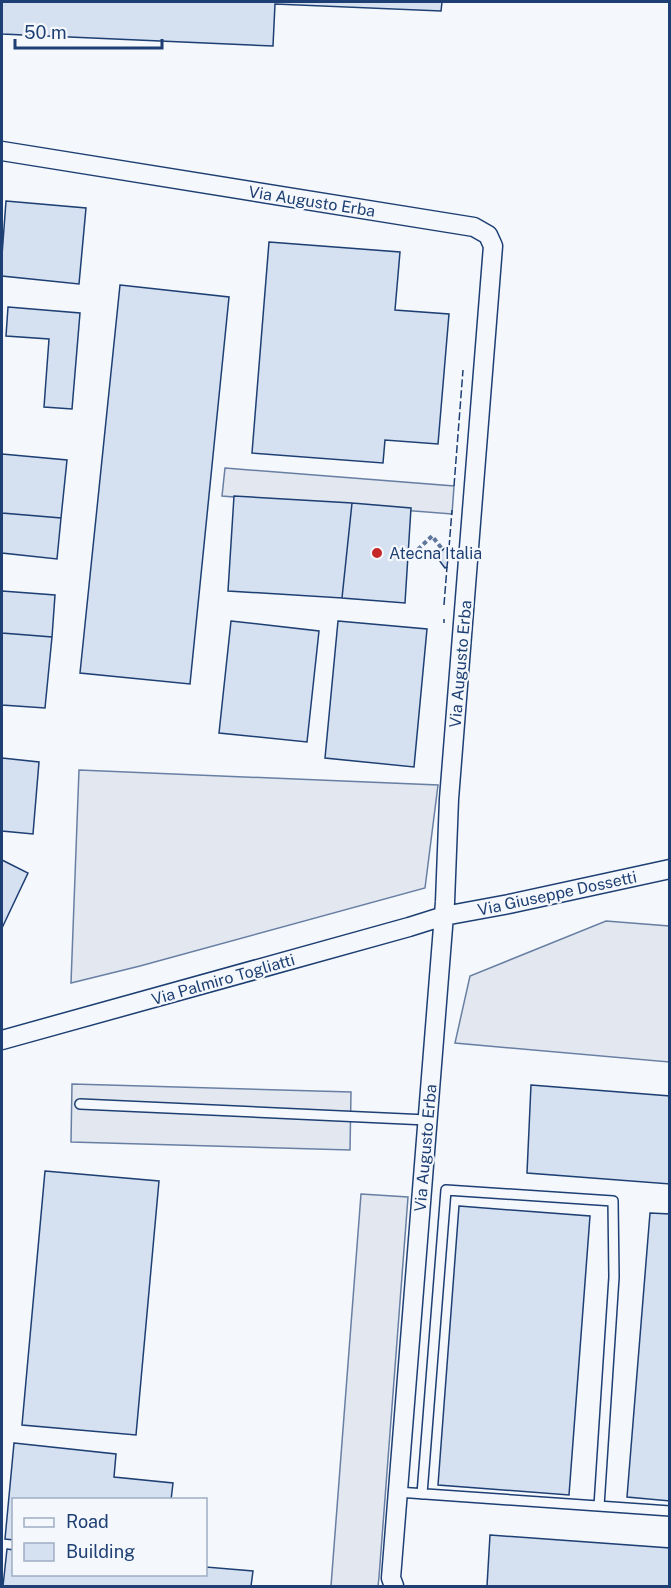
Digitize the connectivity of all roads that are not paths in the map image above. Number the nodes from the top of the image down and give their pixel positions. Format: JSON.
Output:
{"nodes":[{"id":1,"x":2,"y":152,"type":"edge"},
{"id":2,"x":669,"y":869,"type":"edge"},
{"id":3,"x":444,"y":916,"type":"junction"},
{"id":4,"x":2,"y":1041,"type":"edge"},
{"id":5,"x":80,"y":1104,"type":"dead end"},
{"id":6,"x":427,"y":1120,"type":"junction"},
{"id":7,"x":397,"y":1492,"type":"junction"},
{"id":8,"x":422,"y":1494,"type":"junction"},
{"id":9,"x":599,"y":1506,"type":"junction"},
{"id":10,"x":669,"y":1511,"type":"edge"},
{"id":11,"x":394,"y":1587,"type":"edge"}],
"edges":[{"from":1,"to":3,"type":"street","name":"Via Augusto Erba"},
{"from":2,"to":3,"type":"street","name":"Via Giuseppe Dossetti"},
{"from":3,"to":4,"type":"street","name":"Via Palmiro Togliatti"},
{"from":3,"to":6,"type":"street","name":"Via Augusto Erba"},
{"from":5,"to":6,"type":"lane"},
{"from":6,"to":7,"type":"street","name":"Via Augusto Erba"},
{"from":7,"to":8,"type":"lane"},
{"from":7,"to":11,"type":"street","name":"Via Augusto Erba"},
{"from":8,"to":9,"type":"lane"},
{"from":8,"to":9,"type":"lane"},
{"from":9,"to":10,"type":"lane"}]}
